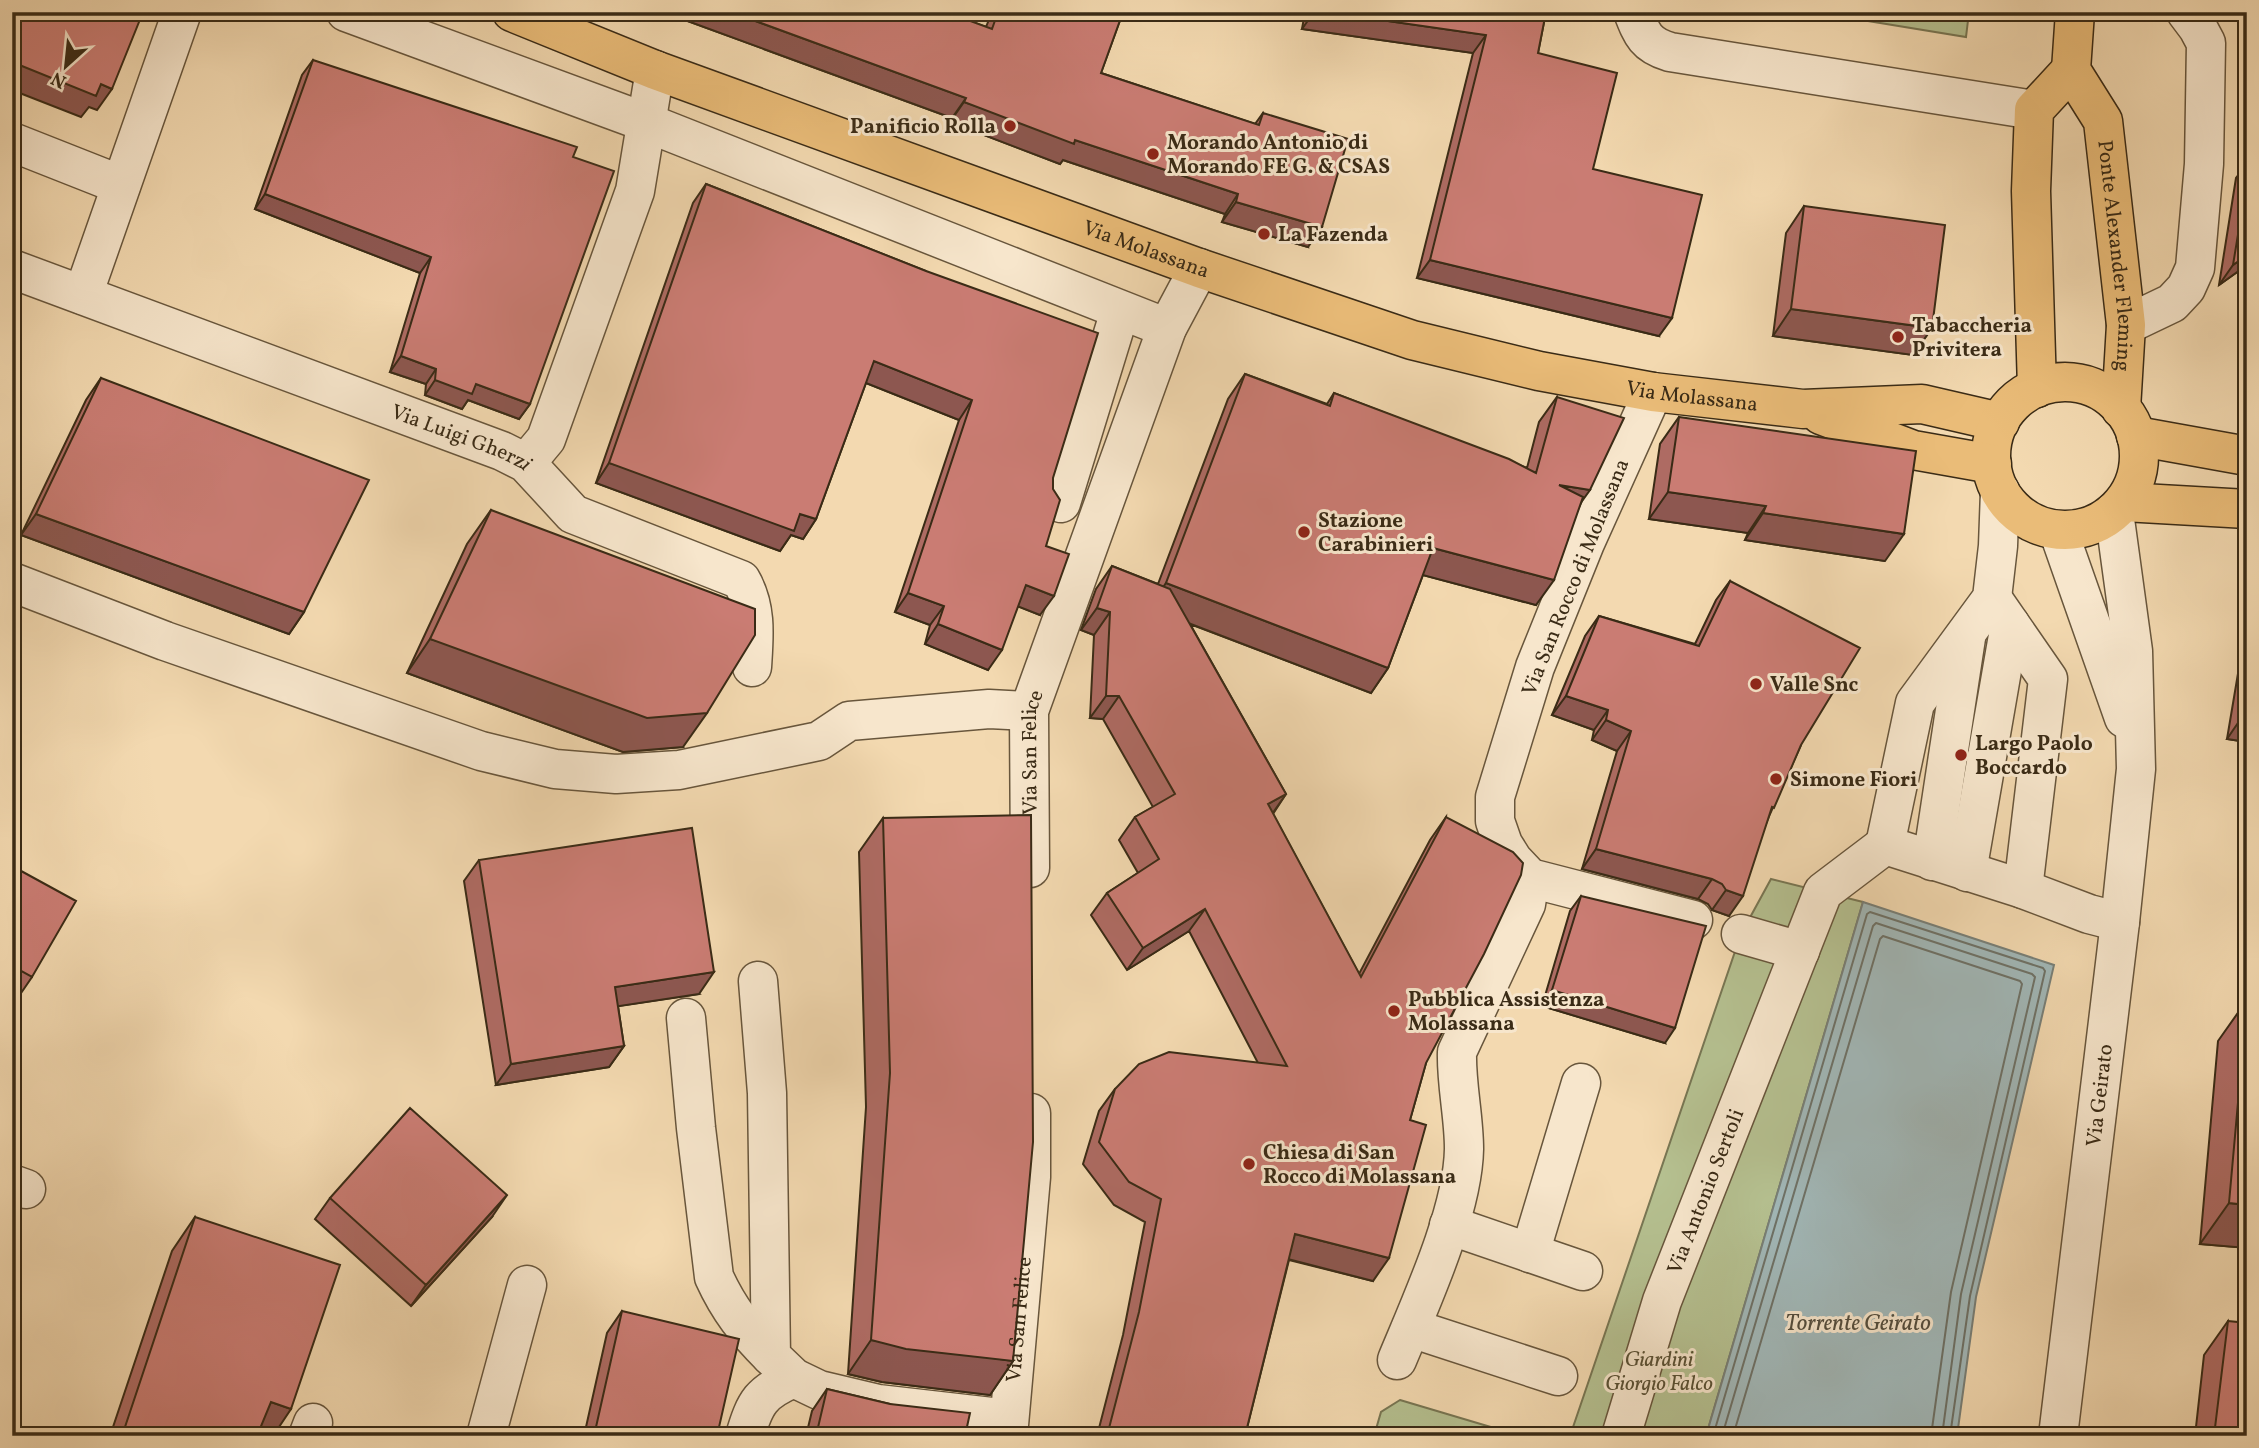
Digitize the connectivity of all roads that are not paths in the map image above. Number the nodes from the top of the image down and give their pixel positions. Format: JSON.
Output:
{"nodes":[{"id":1,"x":183,"y":12,"type":"edge"},
{"id":2,"x":346,"y":12,"type":"edge"},
{"id":3,"x":1633,"y":12,"type":"edge"},
{"id":4,"x":2075,"y":12,"type":"edge"},
{"id":5,"x":2186,"y":12,"type":"edge"},
{"id":6,"x":520,"y":14,"type":"edge"},
{"id":7,"x":655,"y":70,"type":"junction"},
{"id":8,"x":2071,"y":70,"type":"junction"},
{"id":9,"x":2034,"y":110,"type":"junction"},
{"id":10,"x":645,"y":122,"type":"junction"},
{"id":11,"x":12,"y":142,"type":"edge"},
{"id":12,"x":121,"y":185,"type":"junction"},
{"id":13,"x":1199,"y":268,"type":"junction"},
{"id":14,"x":12,"y":269,"type":"edge"},
{"id":15,"x":83,"y":295,"type":"junction"},
{"id":16,"x":1120,"y":311,"type":"junction"},
{"id":17,"x":2126,"y":325,"type":"junction"},
{"id":18,"x":1167,"y":328,"type":"junction"},
{"id":19,"x":2037,"y":388,"type":"junction"},
{"id":20,"x":1653,"y":393,"type":"junction"},
{"id":21,"x":1803,"y":409,"type":"junction"},
{"id":22,"x":2000,"y":422,"type":"junction"},
{"id":23,"x":2129,"y":423,"type":"junction"},
{"id":24,"x":2247,"y":456,"type":"edge"},
{"id":25,"x":526,"y":463,"type":"junction"},
{"id":26,"x":1996,"y":477,"type":"junction"},
{"id":27,"x":1061,"y":503,"type":"edge"},
{"id":28,"x":2119,"y":507,"type":"junction"},
{"id":29,"x":2247,"y":509,"type":"edge"},
{"id":30,"x":2058,"y":530,"type":"junction"},
{"id":31,"x":12,"y":582,"type":"edge"},
{"id":32,"x":2001,"y":611,"type":"junction"},
{"id":33,"x":1967,"y":631,"type":"junction"},
{"id":34,"x":752,"y":667,"type":"edge"},
{"id":35,"x":1029,"y":711,"type":"junction"},
{"id":36,"x":2136,"y":753,"type":"junction"},
{"id":37,"x":1885,"y":845,"type":"junction"},
{"id":38,"x":1950,"y":866,"type":"junction"},
{"id":39,"x":1530,"y":878,"type":"junction"},
{"id":40,"x":2023,"y":889,"type":"junction"},
{"id":41,"x":1030,"y":903,"type":"edge"},
{"id":42,"x":1693,"y":920,"type":"edge"},
{"id":43,"x":2120,"y":922,"type":"junction"},
{"id":44,"x":1741,"y":934,"type":"dead end"},
{"id":45,"x":1800,"y":951,"type":"junction"},
{"id":46,"x":758,"y":981,"type":"dead end"},
{"id":47,"x":687,"y":1018,"type":"dead end"},
{"id":48,"x":1030,"y":1081,"type":"edge"},
{"id":49,"x":1581,"y":1083,"type":"dead end"},
{"id":50,"x":1449,"y":1225,"type":"junction"},
{"id":51,"x":1530,"y":1253,"type":"junction"},
{"id":52,"x":1583,"y":1271,"type":"dead end"},
{"id":53,"x":527,"y":1285,"type":"dead end"},
{"id":54,"x":782,"y":1367,"type":"junction"},
{"id":55,"x":1558,"y":1376,"type":"dead end"},
{"id":56,"x":1008,"y":1427,"type":"edge"},
{"id":57,"x":486,"y":1436,"type":"edge"},
{"id":58,"x":745,"y":1436,"type":"edge"},
{"id":59,"x":1621,"y":1436,"type":"edge"},
{"id":60,"x":2058,"y":1436,"type":"edge"}],
"edges":[{"from":1,"to":12,"type":"street"},
{"from":2,"to":10,"type":"street"},
{"from":3,"to":9,"type":"street"},
{"from":4,"to":8,"type":"main road"},
{"from":5,"to":17,"type":"street"},
{"from":6,"to":7,"type":"main road","name":"Via Molassana"},
{"from":7,"to":10,"type":"street","name":"Via Luigi Gherzi"},
{"from":7,"to":13,"type":"main road","name":"Via Molassana"},
{"from":8,"to":9,"type":"main road"},
{"from":8,"to":17,"type":"main road","name":"Ponte Alexander Fleming"},
{"from":9,"to":19,"type":"main road"},
{"from":10,"to":16,"type":"street"},
{"from":10,"to":25,"type":"street","name":"Via Luigi Gherzi"},
{"from":11,"to":12,"type":"street"},
{"from":12,"to":15,"type":"street"},
{"from":13,"to":18,"type":"street","name":"Via San Felice"},
{"from":13,"to":20,"type":"main road","name":"Via Molassana"},
{"from":14,"to":15,"type":"street","name":"Via Luigi Gherzi"},
{"from":15,"to":25,"type":"street","name":"Via Luigi Gherzi"},
{"from":16,"to":18,"type":"street"},
{"from":16,"to":27,"type":"street"},
{"from":17,"to":23,"type":"main road","name":"Ponte Alexander Fleming"},
{"from":18,"to":35,"type":"street","name":"Via San Felice"},
{"from":19,"to":22,"type":"main road"},
{"from":19,"to":23,"type":"main road"},
{"from":20,"to":21,"type":"main road","name":"Via Molassana"},
{"from":20,"to":39,"type":"street","name":"Via San Rocco di Molassana"},
{"from":21,"to":22,"type":"main road","name":"Via Molassana"},
{"from":21,"to":26,"type":"main road","name":"Via Molassana"},
{"from":22,"to":26,"type":"main road"},
{"from":23,"to":24,"type":"main road"},
{"from":23,"to":28,"type":"main road"},
{"from":25,"to":34,"type":"street"},
{"from":26,"to":30,"type":"main road"},
{"from":26,"to":32,"type":"street"},
{"from":28,"to":29,"type":"main road"},
{"from":28,"to":30,"type":"main road"},
{"from":28,"to":36,"type":"street","name":"Via Geirato"},
{"from":30,"to":36,"type":"street","name":"Via Geirato"},
{"from":31,"to":35,"type":"street"},
{"from":32,"to":33,"type":"street"},
{"from":32,"to":38,"type":"street"},
{"from":32,"to":40,"type":"street"},
{"from":33,"to":37,"type":"street"},
{"from":33,"to":38,"type":"street"},
{"from":35,"to":41,"type":"street","name":"Via San Felice"},
{"from":36,"to":43,"type":"street","name":"Via Geirato"},
{"from":37,"to":38,"type":"street"},
{"from":37,"to":45,"type":"street","name":"Via Antonio Sertoli"},
{"from":38,"to":40,"type":"street"},
{"from":39,"to":42,"type":"street"},
{"from":39,"to":50,"type":"street"},
{"from":40,"to":43,"type":"street"},
{"from":43,"to":60,"type":"street","name":"Via Geirato"},
{"from":44,"to":45,"type":"street"},
{"from":45,"to":59,"type":"street","name":"Via Antonio Sertoli"},
{"from":46,"to":54,"type":"street"},
{"from":47,"to":54,"type":"street"},
{"from":48,"to":56,"type":"street","name":"Via San Felice"},
{"from":49,"to":51,"type":"street"},
{"from":50,"to":51,"type":"street"},
{"from":50,"to":55,"type":"street"},
{"from":51,"to":52,"type":"street"},
{"from":53,"to":57,"type":"street"},
{"from":54,"to":56,"type":"street"},
{"from":54,"to":58,"type":"street"}]}
